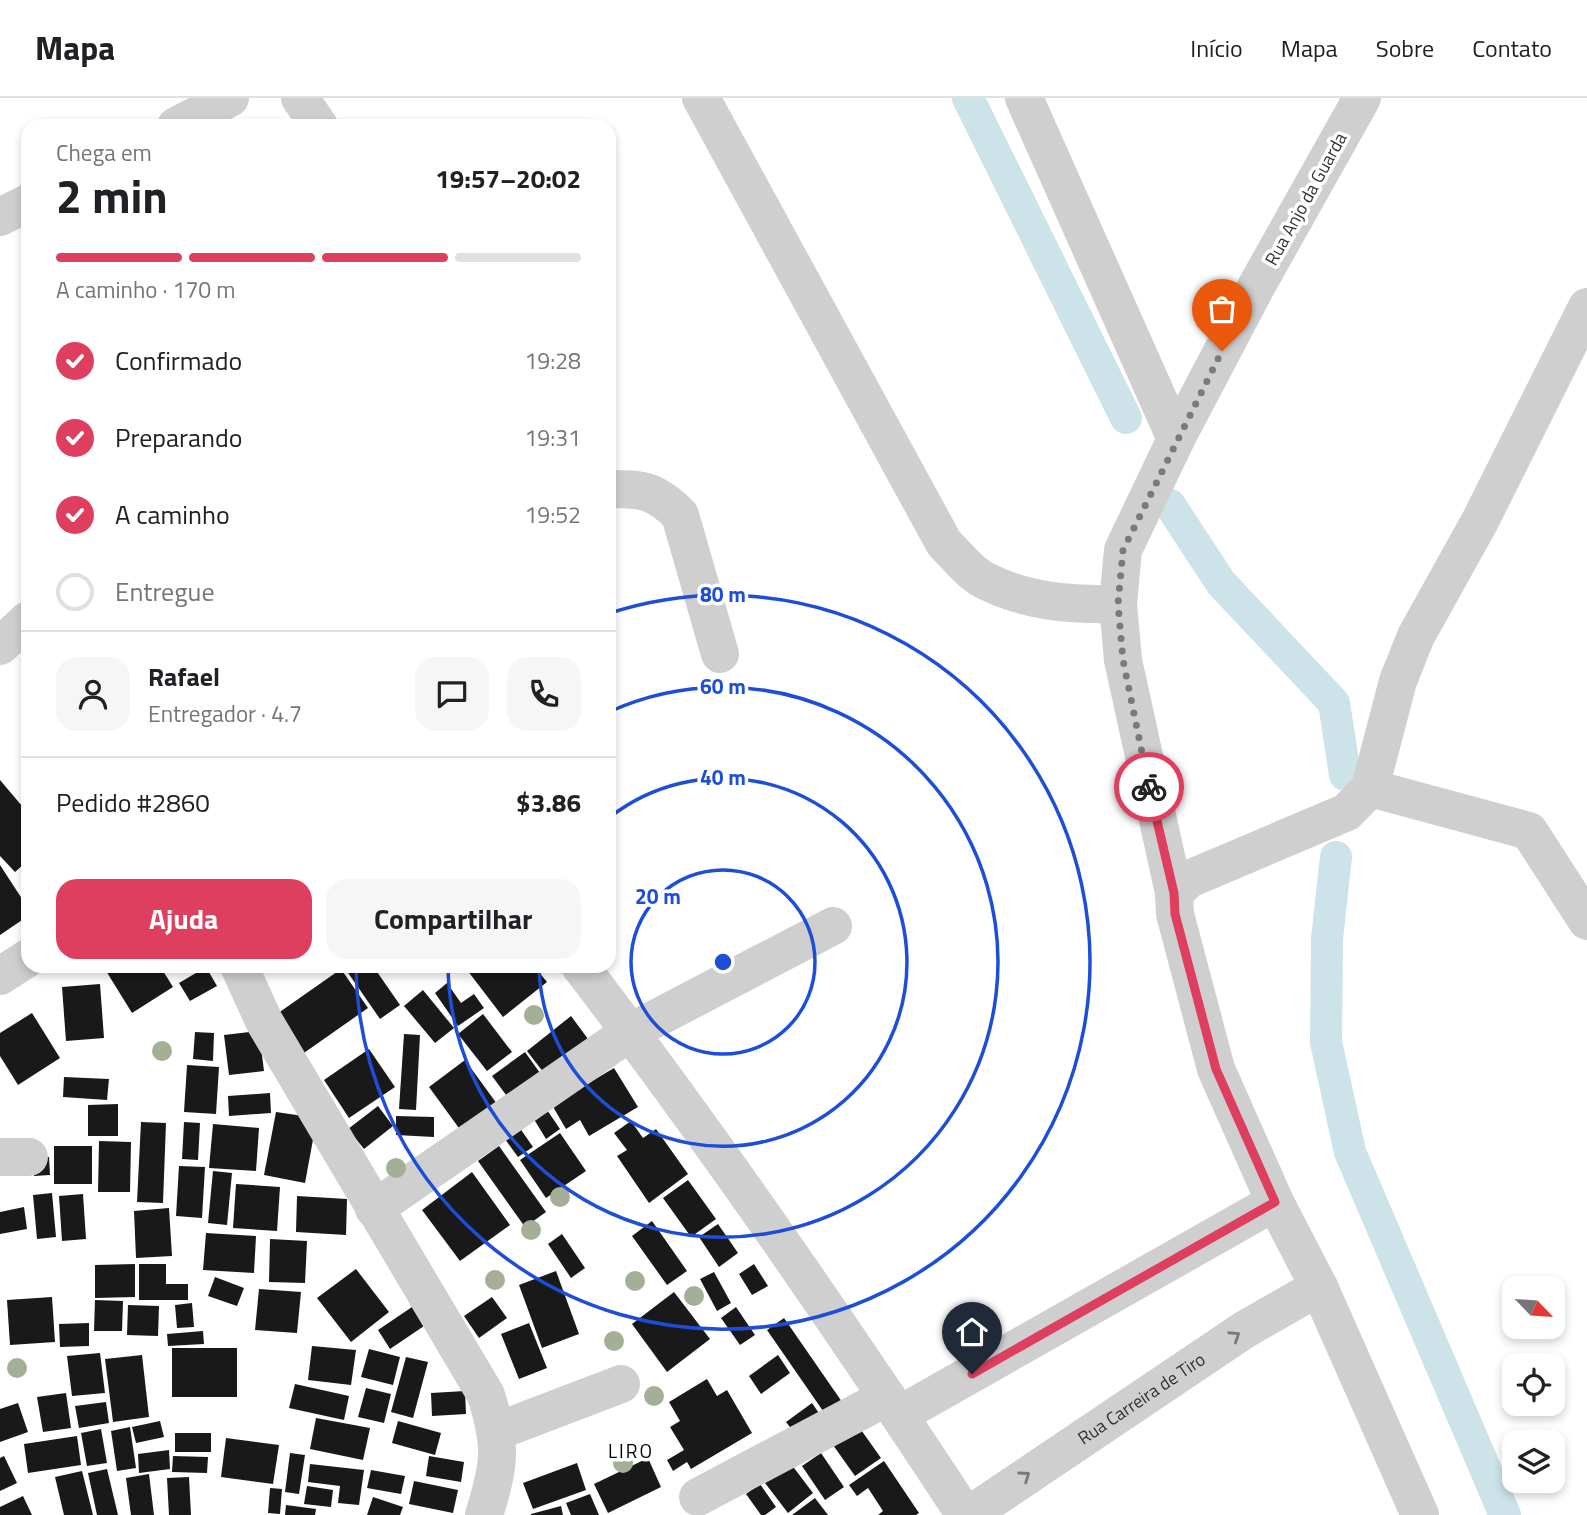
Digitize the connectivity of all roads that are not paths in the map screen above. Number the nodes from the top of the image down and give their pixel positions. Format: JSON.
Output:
{"nodes":[{"id":1,"x":230,"y":98,"type":"edge"},
{"id":2,"x":300,"y":98,"type":"edge"},
{"id":3,"x":701,"y":98,"type":"edge"},
{"id":4,"x":1024,"y":98,"type":"edge"},
{"id":5,"x":1362,"y":98,"type":"edge"},
{"id":6,"x":190,"y":119,"type":"edge"},
{"id":7,"x":314,"y":119,"type":"edge"},
{"id":8,"x":1587,"y":307,"type":"edge"},
{"id":9,"x":1176,"y":439,"type":"junction"},
{"id":10,"x":616,"y":488,"type":"edge"},
{"id":11,"x":1118,"y":604,"type":"junction"},
{"id":12,"x":21,"y":626,"type":"edge"},
{"id":13,"x":0,"y":646,"type":"edge"},
{"id":14,"x":720,"y":654,"type":"dead end"},
{"id":15,"x":1370,"y":788,"type":"junction"},
{"id":16,"x":1174,"y":893,"type":"junction"},
{"id":17,"x":1587,"y":921,"type":"edge"},
{"id":18,"x":833,"y":926,"type":"dead end"},
{"id":19,"x":21,"y":962,"type":"edge"},
{"id":20,"x":242,"y":973,"type":"edge"},
{"id":21,"x":585,"y":973,"type":"edge"},
{"id":22,"x":0,"y":976,"type":"edge"},
{"id":23,"x":631,"y":1032,"type":"junction"},
{"id":24,"x":1275,"y":1202,"type":"junction"},
{"id":25,"x":374,"y":1209,"type":"junction"},
{"id":26,"x":1319,"y":1287,"type":"junction"},
{"id":27,"x":621,"y":1384,"type":"dead end"},
{"id":28,"x":893,"y":1406,"type":"junction"},
{"id":29,"x":498,"y":1431,"type":"junction"},
{"id":30,"x":698,"y":1497,"type":"dead end"},
{"id":31,"x":484,"y":1515,"type":"edge"},
{"id":32,"x":967,"y":1515,"type":"edge"},
{"id":33,"x":1420,"y":1515,"type":"edge"}],
"edges":[{"from":1,"to":6,"type":"street"},
{"from":2,"to":7,"type":"street"},
{"from":3,"to":11,"type":"street"},
{"from":4,"to":9,"type":"street"},
{"from":5,"to":9,"type":"street","name":"Rua Anjo da Guarda"},
{"from":8,"to":15,"type":"street"},
{"from":9,"to":11,"type":"street","name":"Rua Anjo da Guarda"},
{"from":10,"to":14,"type":"street"},
{"from":11,"to":16,"type":"street","name":"Rua Anjo da Guarda"},
{"from":12,"to":13,"type":"street"},
{"from":15,"to":16,"type":"street"},
{"from":15,"to":17,"type":"street"},
{"from":16,"to":24,"type":"street","name":"Rua Anjo da Guarda"},
{"from":18,"to":23,"type":"street"},
{"from":19,"to":22,"type":"street"},
{"from":20,"to":25,"type":"street"},
{"from":21,"to":23,"type":"street"},
{"from":23,"to":25,"type":"street"},
{"from":23,"to":28,"type":"street"},
{"from":24,"to":26,"type":"street","name":"Rua Anjo da Guarda"},
{"from":24,"to":28,"type":"street"},
{"from":25,"to":29,"type":"street"},
{"from":32,"to":26,"type":"street","name":"Rua Carreira de Tiro","one_way":true},
{"from":26,"to":33,"type":"street","name":"Rua Anjo da Guarda"},
{"from":27,"to":29,"type":"street"},
{"from":28,"to":30,"type":"street"},
{"from":28,"to":32,"type":"street"},
{"from":29,"to":31,"type":"street"}]}
